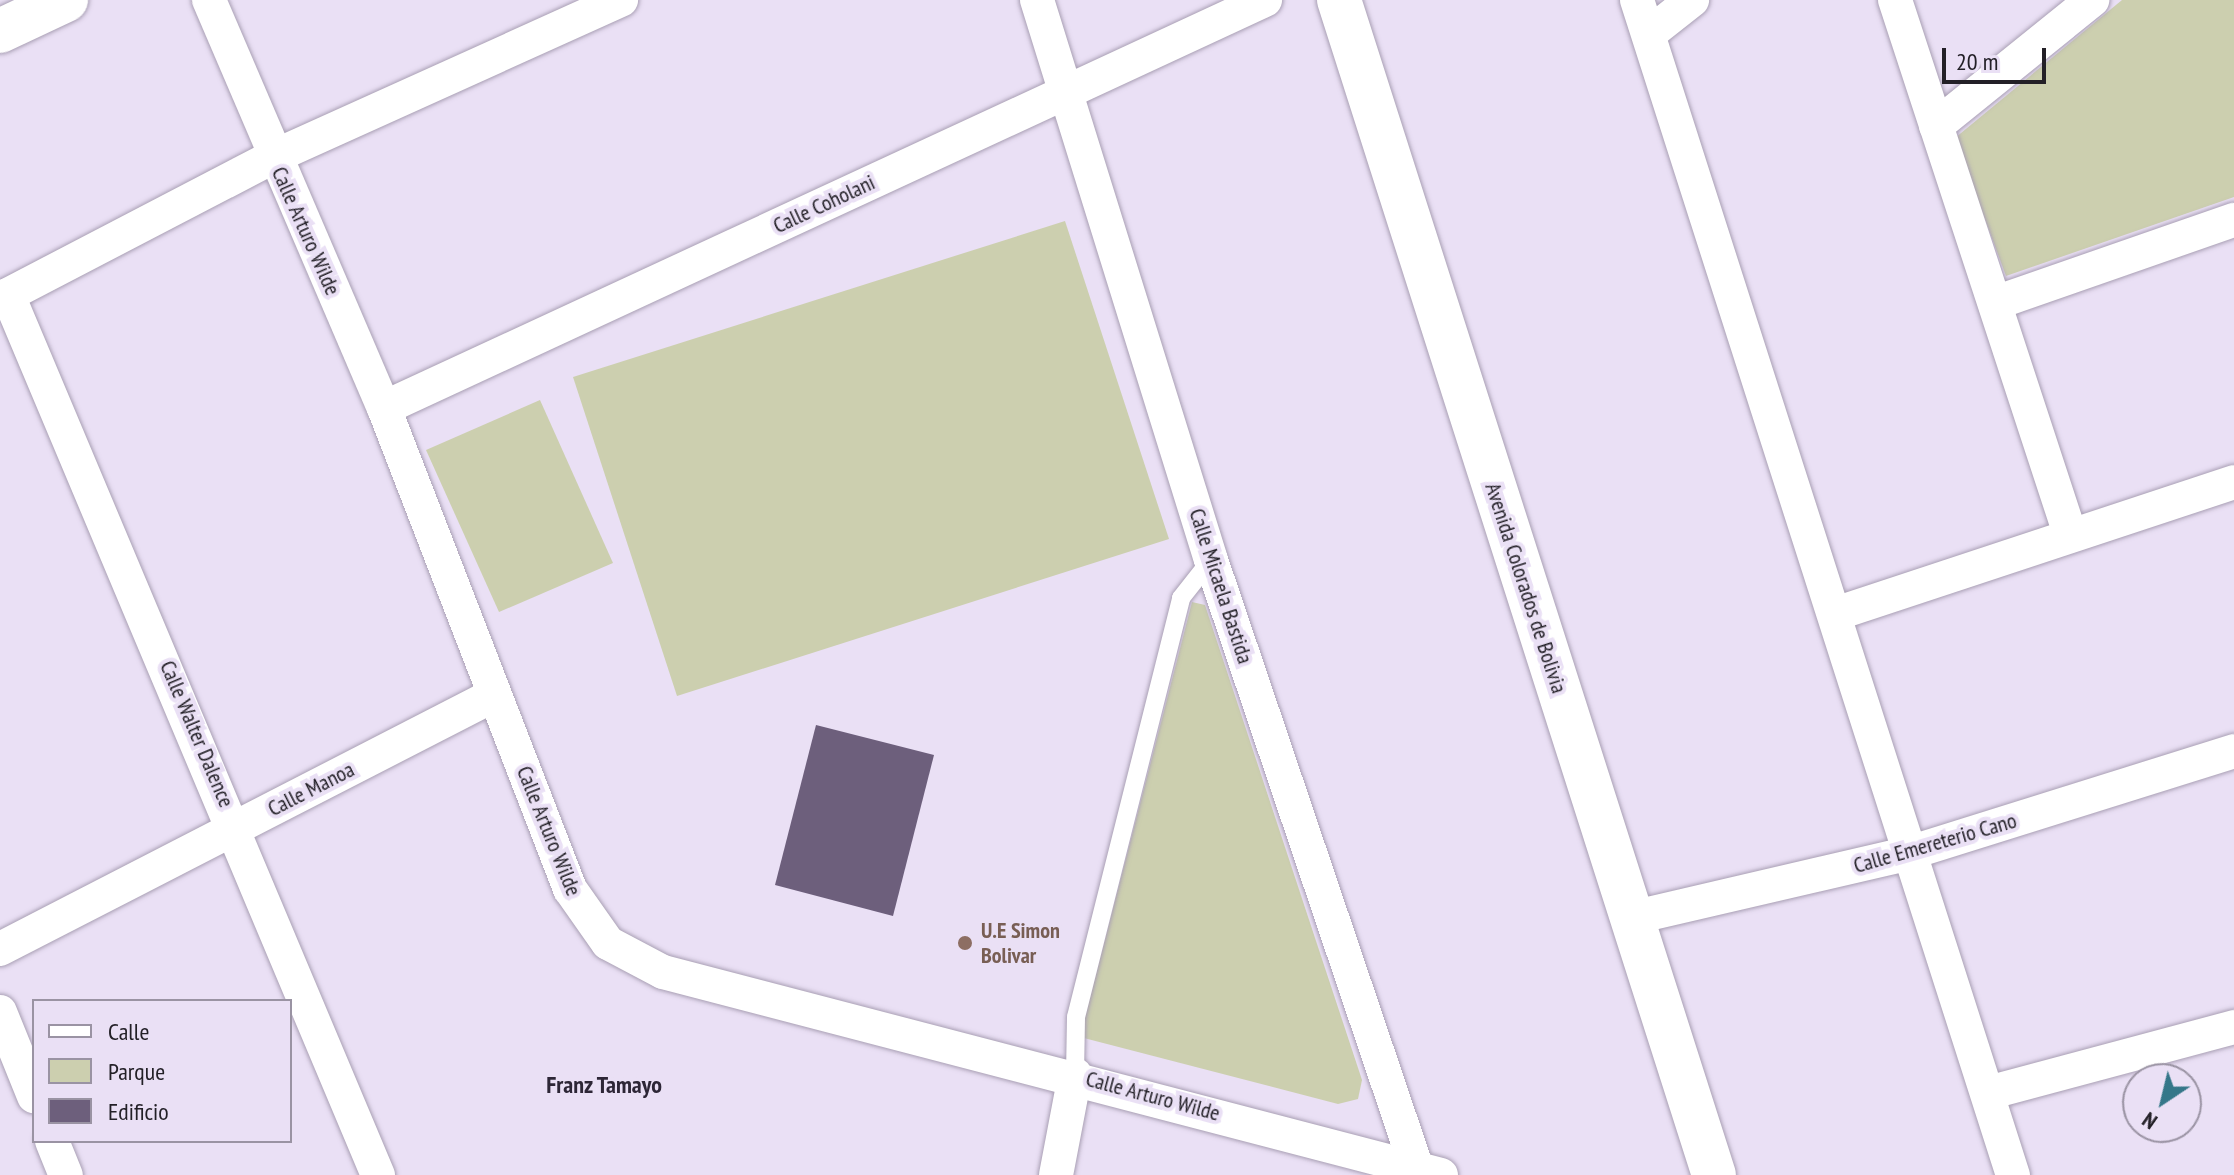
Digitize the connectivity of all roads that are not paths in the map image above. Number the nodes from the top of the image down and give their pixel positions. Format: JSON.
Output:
{"nodes":[{"id":1,"x":66,"y":0,"type":"edge"},
{"id":2,"x":209,"y":0,"type":"edge"},
{"id":3,"x":621,"y":0,"type":"edge"},
{"id":4,"x":1037,"y":0,"type":"edge"},
{"id":5,"x":1265,"y":0,"type":"edge"},
{"id":6,"x":1339,"y":0,"type":"edge"},
{"id":7,"x":1637,"y":0,"type":"edge"},
{"id":8,"x":1692,"y":0,"type":"edge"},
{"id":9,"x":1895,"y":0,"type":"edge"},
{"id":10,"x":2092,"y":0,"type":"edge"},
{"id":11,"x":0,"y":31,"type":"edge"},
{"id":12,"x":1649,"y":34,"type":"junction"},
{"id":13,"x":1067,"y":91,"type":"junction"},
{"id":14,"x":1936,"y":126,"type":"junction"},
{"id":15,"x":273,"y":157,"type":"junction"},
{"id":16,"x":2234,"y":220,"type":"edge"},
{"id":17,"x":4,"y":297,"type":"edge"},
{"id":18,"x":1995,"y":303,"type":"junction"},
{"id":19,"x":384,"y":408,"type":"junction"},
{"id":20,"x":2234,"y":482,"type":"edge"},
{"id":21,"x":2070,"y":534,"type":"junction"},
{"id":22,"x":1211,"y":560,"type":"junction"},
{"id":23,"x":1835,"y":614,"type":"junction"},
{"id":24,"x":494,"y":695,"type":"junction"},
{"id":25,"x":2234,"y":751,"type":"edge"},
{"id":26,"x":237,"y":827,"type":"junction"},
{"id":27,"x":1906,"y":854,"type":"junction"},
{"id":28,"x":1631,"y":918,"type":"junction"},
{"id":29,"x":0,"y":949,"type":"edge"},
{"id":30,"x":0,"y":1012,"type":"edge"},
{"id":31,"x":2233,"y":1030,"type":"edge"},
{"id":32,"x":1075,"y":1075,"type":"junction"},
{"id":33,"x":32,"y":1091,"type":"edge"},
{"id":34,"x":1988,"y":1093,"type":"junction"},
{"id":35,"x":53,"y":1143,"type":"edge"},
{"id":36,"x":1429,"y":1172,"type":"edge"},
{"id":37,"x":66,"y":1175,"type":"edge"},
{"id":38,"x":378,"y":1175,"type":"edge"},
{"id":39,"x":1056,"y":1175,"type":"edge"},
{"id":40,"x":1714,"y":1175,"type":"edge"},
{"id":41,"x":2013,"y":1175,"type":"edge"}],
"edges":[{"from":1,"to":11,"type":"street"},
{"from":2,"to":15,"type":"street","name":"Calle Arturo Wilde"},
{"from":3,"to":15,"type":"street"},
{"from":4,"to":13,"type":"street","name":"Calle Micaela Bastida"},
{"from":5,"to":13,"type":"street","name":"Calle Coholani"},
{"from":6,"to":28,"type":"street","name":"Avenida Colorados de Bolivia"},
{"from":7,"to":12,"type":"street"},
{"from":8,"to":12,"type":"street"},
{"from":9,"to":14,"type":"street"},
{"from":10,"to":14,"type":"street"},
{"from":12,"to":23,"type":"street"},
{"from":13,"to":19,"type":"street","name":"Calle Coholani"},
{"from":13,"to":22,"type":"street","name":"Calle Micaela Bastida"},
{"from":14,"to":18,"type":"street"},
{"from":15,"to":17,"type":"street"},
{"from":15,"to":19,"type":"street","name":"Calle Arturo Wilde"},
{"from":16,"to":18,"type":"street"},
{"from":17,"to":26,"type":"street","name":"Calle Walter Dalence"},
{"from":18,"to":21,"type":"street"},
{"from":19,"to":24,"type":"street","name":"Calle Arturo Wilde"},
{"from":20,"to":21,"type":"street"},
{"from":21,"to":23,"type":"street"},
{"from":22,"to":32,"type":"lane"},
{"from":22,"to":36,"type":"street","name":"Calle Micaela Bastida"},
{"from":23,"to":27,"type":"street"},
{"from":24,"to":26,"type":"street","name":"Calle Manoa"},
{"from":24,"to":32,"type":"street","name":"Calle Arturo Wilde"},
{"from":25,"to":27,"type":"street","name":"Calle Emereterio Cano"},
{"from":26,"to":29,"type":"street","name":"Calle Manoa"},
{"from":26,"to":38,"type":"street","name":"Calle Walter Dalence"},
{"from":27,"to":28,"type":"street","name":"Calle Emereterio Cano"},
{"from":27,"to":34,"type":"street"},
{"from":28,"to":40,"type":"street","name":"Avenida Colorados de Bolivia"},
{"from":30,"to":33,"type":"street"},
{"from":31,"to":34,"type":"street"},
{"from":32,"to":36,"type":"street","name":"Calle Arturo Wilde"},
{"from":32,"to":39,"type":"street"},
{"from":34,"to":41,"type":"street"},
{"from":35,"to":37,"type":"street"}]}
